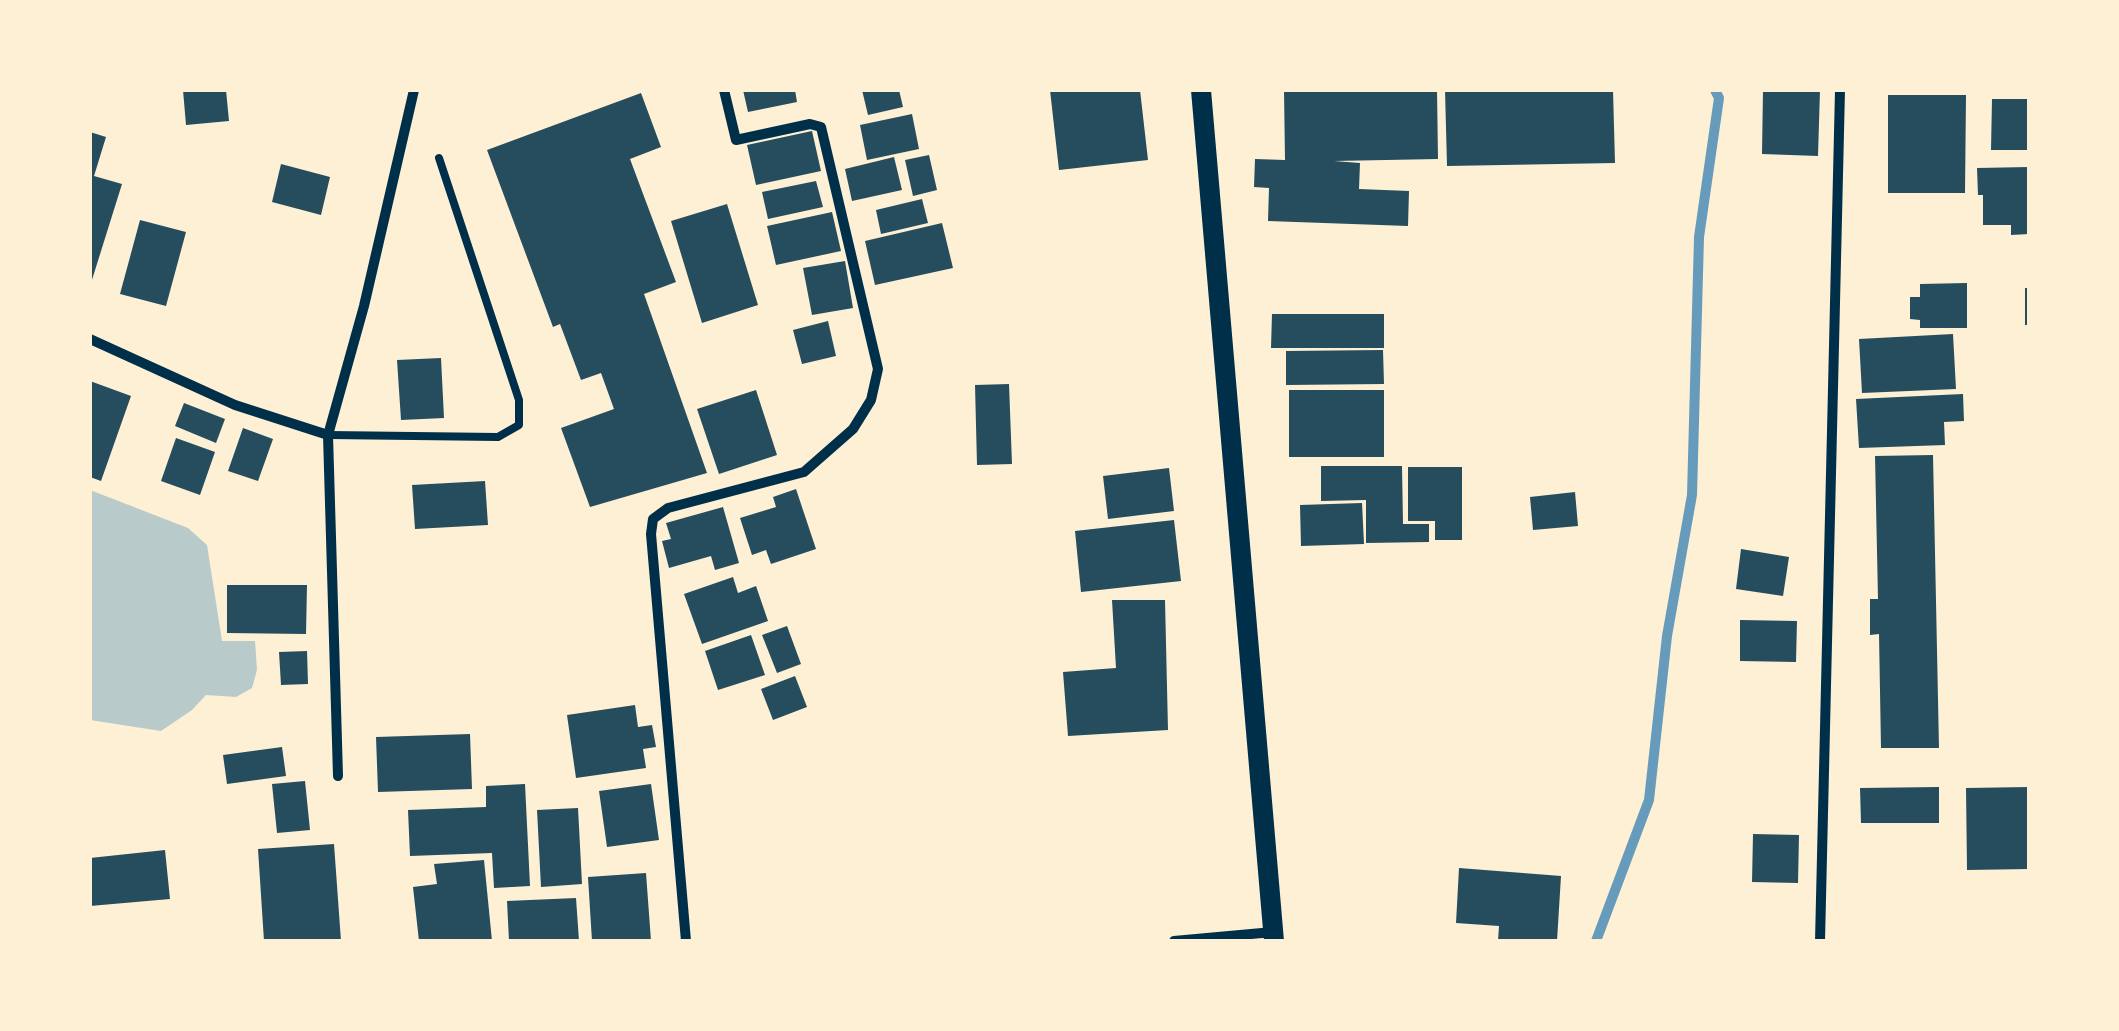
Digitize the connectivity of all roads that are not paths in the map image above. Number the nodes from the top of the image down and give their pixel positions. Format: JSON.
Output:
{"nodes":[{"id":1,"x":414,"y":90,"type":"edge"},
{"id":2,"x":724,"y":90,"type":"edge"},
{"id":3,"x":1201,"y":90,"type":"edge"},
{"id":4,"x":1840,"y":90,"type":"edge"},
{"id":5,"x":440,"y":158,"type":"dead end"},
{"id":6,"x":90,"y":339,"type":"edge"},
{"id":7,"x":328,"y":436,"type":"junction"},
{"id":8,"x":338,"y":776,"type":"dead end"},
{"id":9,"x":1273,"y":936,"type":"edge"},
{"id":10,"x":686,"y":941,"type":"edge"},
{"id":11,"x":1174,"y":941,"type":"edge"},
{"id":12,"x":1820,"y":941,"type":"edge"}],
"edges":[{"from":1,"to":7,"type":"street"},
{"from":2,"to":10,"type":"street"},
{"from":3,"to":9,"type":"main road"},
{"from":4,"to":12,"type":"street"},
{"from":5,"to":7,"type":"lane"},
{"from":6,"to":7,"type":"street"},
{"from":7,"to":8,"type":"street"},
{"from":9,"to":11,"type":"street"}]}
